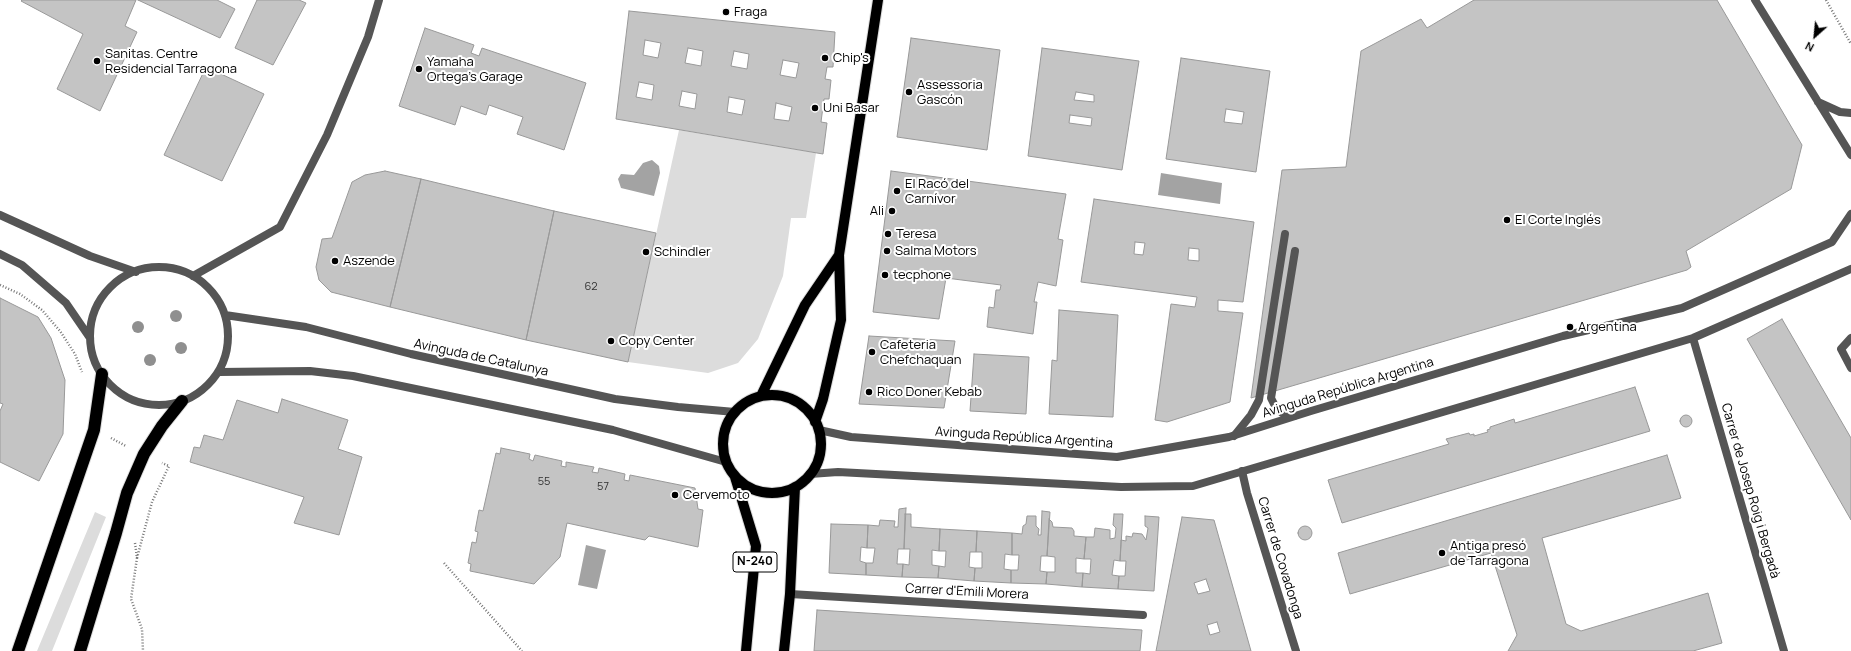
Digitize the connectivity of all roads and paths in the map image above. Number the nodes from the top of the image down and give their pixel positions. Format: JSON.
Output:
{"nodes":[{"id":1,"x":379,"y":0,"type":"edge"},
{"id":2,"x":878,"y":0,"type":"edge"},
{"id":3,"x":1755,"y":0,"type":"edge"},
{"id":4,"x":1826,"y":0,"type":"edge"},
{"id":5,"x":1851,"y":44,"type":"edge"},
{"id":6,"x":1817,"y":102,"type":"junction"},
{"id":7,"x":1851,"y":112,"type":"edge"},
{"id":8,"x":1851,"y":155,"type":"edge"},
{"id":9,"x":1851,"y":214,"type":"edge"},
{"id":10,"x":0,"y":215,"type":"edge"},
{"id":11,"x":1285,"y":234,"type":"dead end"},
{"id":12,"x":1295,"y":251,"type":"dead end"},
{"id":13,"x":0,"y":254,"type":"edge"},
{"id":14,"x":839,"y":255,"type":"junction"},
{"id":15,"x":1851,"y":269,"type":"edge"},
{"id":16,"x":136,"y":272,"type":"junction"},
{"id":17,"x":193,"y":276,"type":"junction"},
{"id":18,"x":0,"y":285,"type":"edge"},
{"id":19,"x":225,"y":315,"type":"junction"},
{"id":20,"x":90,"y":338,"type":"junction"},
{"id":21,"x":1693,"y":338,"type":"junction"},
{"id":22,"x":1851,"y":338,"type":"edge"},
{"id":23,"x":1851,"y":368,"type":"edge"},
{"id":24,"x":219,"y":372,"type":"junction"},
{"id":25,"x":102,"y":374,"type":"junction"},
{"id":26,"x":84,"y":378,"type":"dead end"},
{"id":27,"x":762,"y":396,"type":"junction"},
{"id":28,"x":182,"y":402,"type":"junction"},
{"id":29,"x":735,"y":412,"type":"junction"},
{"id":30,"x":1294,"y":416,"type":"junction"},
{"id":31,"x":817,"y":426,"type":"junction"},
{"id":32,"x":1234,"y":436,"type":"junction"},
{"id":33,"x":726,"y":462,"type":"junction"},
{"id":34,"x":169,"y":466,"type":"dead end"},
{"id":35,"x":1242,"y":471,"type":"junction"},
{"id":36,"x":810,"y":474,"type":"junction"},
{"id":37,"x":734,"y":475,"type":"junction"},
{"id":38,"x":795,"y":487,"type":"junction"},
{"id":39,"x":444,"y":563,"type":"dead end"},
{"id":40,"x":790,"y":594,"type":"junction"},
{"id":41,"x":1143,"y":615,"type":"dead end"},
{"id":42,"x":18,"y":651,"type":"edge"},
{"id":43,"x":80,"y":651,"type":"edge"},
{"id":44,"x":143,"y":651,"type":"edge"},
{"id":45,"x":522,"y":651,"type":"edge"},
{"id":46,"x":746,"y":651,"type":"edge"},
{"id":47,"x":784,"y":651,"type":"edge"},
{"id":48,"x":1296,"y":651,"type":"edge"},
{"id":49,"x":1784,"y":651,"type":"edge"}],
"edges":[{"from":1,"to":17,"type":"street"},
{"from":2,"to":14,"type":"main road","number":"N-240"},
{"from":3,"to":6,"type":"street"},
{"from":4,"to":5,"type":"path"},
{"from":6,"to":7,"type":"street"},
{"from":6,"to":8,"type":"street"},
{"from":9,"to":30,"type":"street","name":"Avinguda República Argentina"},
{"from":10,"to":16,"type":"street"},
{"from":11,"to":32,"type":"street"},
{"from":12,"to":30,"type":"street"},
{"from":13,"to":20,"type":"street"},
{"from":14,"to":27,"type":"main road","number":"N-240"},
{"from":14,"to":31,"type":"main road","number":"N-240"},
{"from":15,"to":21,"type":"street"},
{"from":16,"to":17,"type":"street"},
{"from":16,"to":20,"type":"street"},
{"from":17,"to":19,"type":"street"},
{"from":18,"to":26,"type":"path"},
{"from":19,"to":24,"type":"street"},
{"from":19,"to":29,"type":"street","name":"Avinguda de Catalunya"},
{"from":20,"to":25,"type":"street"},
{"from":21,"to":35,"type":"street"},
{"from":21,"to":49,"type":"street","name":"Carrer de Josep Roig i Bergadà"},
{"from":22,"to":23,"type":"street"},
{"from":24,"to":28,"type":"street"},
{"from":24,"to":33,"type":"street"},
{"from":25,"to":28,"type":"street"},
{"from":25,"to":42,"type":"highway"},
{"from":27,"to":29,"type":"main road","number":"N-240"},
{"from":27,"to":31,"type":"main road","number":"N-240"},
{"from":28,"to":43,"type":"highway"},
{"from":29,"to":33,"type":"main road","number":"N-240"},
{"from":30,"to":32,"type":"street","name":"Avinguda República Argentina"},
{"from":31,"to":32,"type":"street","name":"Avinguda República Argentina"},
{"from":31,"to":36,"type":"main road","number":"N-240"},
{"from":33,"to":37,"type":"main road","number":"N-240"},
{"from":34,"to":44,"type":"path"},
{"from":35,"to":36,"type":"street"},
{"from":35,"to":48,"type":"street","name":"Carrer de Covadonga"},
{"from":36,"to":38,"type":"main road","number":"N-240"},
{"from":37,"to":38,"type":"main road","number":"N-240"},
{"from":37,"to":46,"type":"main road","number":"N-240"},
{"from":38,"to":40,"type":"main road","number":"N-240"},
{"from":39,"to":45,"type":"path"},
{"from":40,"to":41,"type":"street","name":"Carrer d'Emili Morera"},
{"from":40,"to":47,"type":"main road","number":"N-240"}]}
